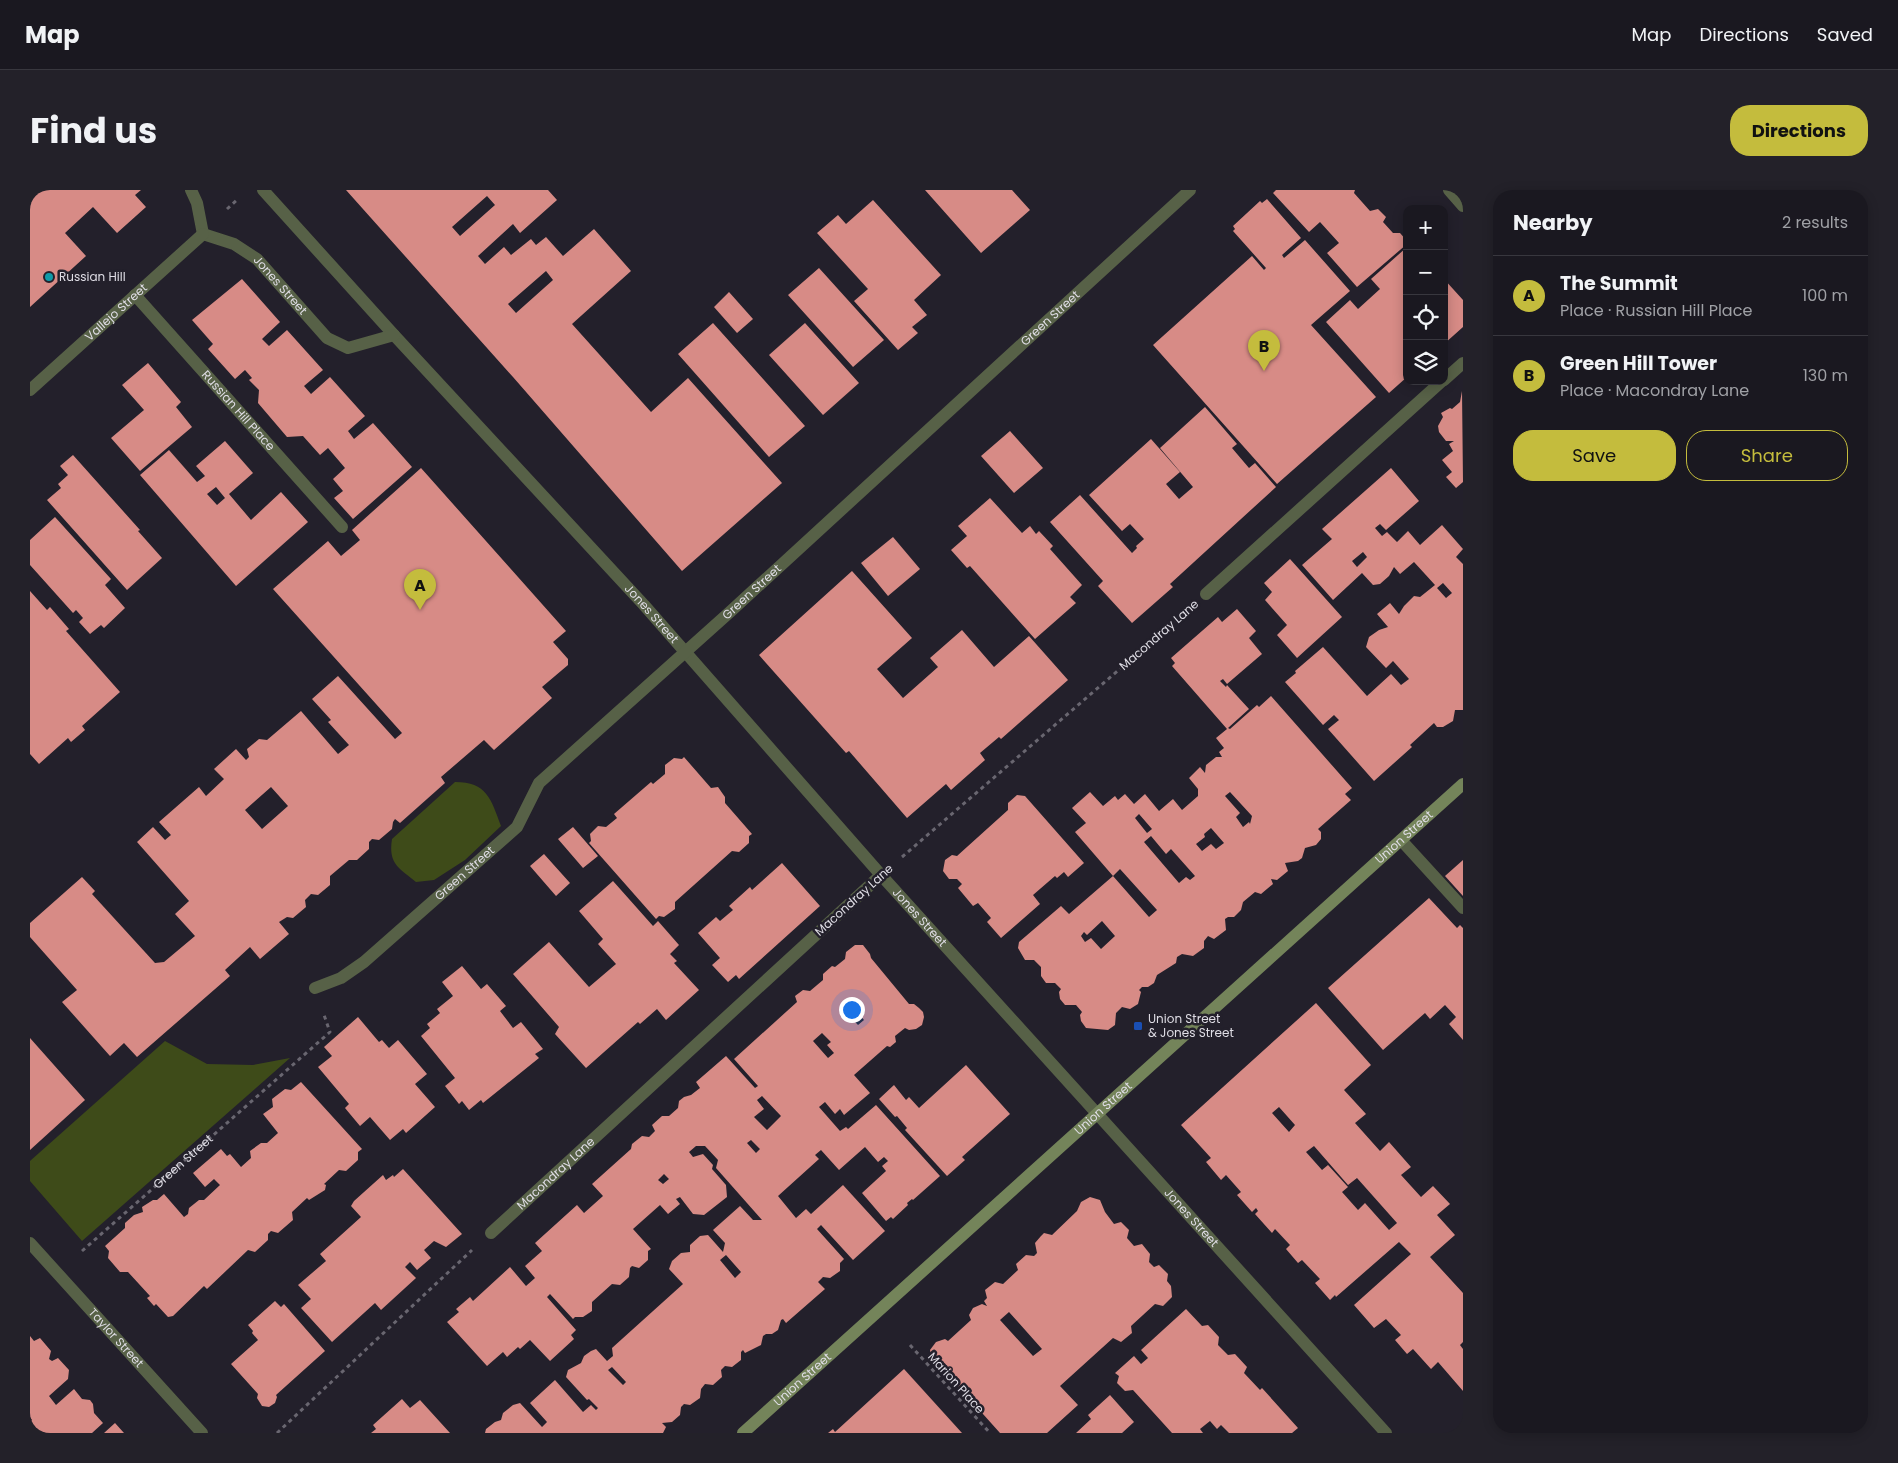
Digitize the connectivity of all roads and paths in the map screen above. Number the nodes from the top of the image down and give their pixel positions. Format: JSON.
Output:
{"nodes":[{"id":1,"x":191,"y":190,"type":"edge"},
{"id":2,"x":263,"y":190,"type":"edge"},
{"id":3,"x":1190,"y":190,"type":"edge"},
{"id":4,"x":1449,"y":190,"type":"edge"},
{"id":5,"x":1463,"y":206,"type":"edge"},
{"id":6,"x":203,"y":234,"type":"junction"},
{"id":7,"x":135,"y":295,"type":"junction"},
{"id":8,"x":394,"y":335,"type":"junction"},
{"id":9,"x":1463,"y":363,"type":"edge"},
{"id":10,"x":1448,"y":376,"type":"edge"},
{"id":11,"x":1437,"y":385,"type":"edge"},
{"id":12,"x":31,"y":387,"type":"edge"},
{"id":13,"x":342,"y":527,"type":"dead end"},
{"id":14,"x":1206,"y":594,"type":"joint"},
{"id":15,"x":685,"y":651,"type":"junction"},
{"id":16,"x":1463,"y":784,"type":"edge"},
{"id":17,"x":1401,"y":840,"type":"junction"},
{"id":18,"x":881,"y":875,"type":"junction"},
{"id":19,"x":1463,"y":908,"type":"edge"},
{"id":20,"x":315,"y":988,"type":"dead end"},
{"id":21,"x":330,"y":1032,"type":"dead end"},
{"id":22,"x":1097,"y":1114,"type":"junction"},
{"id":23,"x":491,"y":1233,"type":"joint"},
{"id":24,"x":30,"y":1242,"type":"edge"},
{"id":25,"x":82,"y":1251,"type":"dead end"},
{"id":26,"x":910,"y":1345,"type":"dead end"},
{"id":27,"x":202,"y":1433,"type":"edge"},
{"id":28,"x":277,"y":1433,"type":"edge"},
{"id":29,"x":743,"y":1433,"type":"edge"},
{"id":30,"x":990,"y":1433,"type":"edge"},
{"id":31,"x":1386,"y":1433,"type":"edge"}],
"edges":[{"from":1,"to":6,"type":"street"},
{"from":2,"to":8,"type":"street","name":"Jones Street"},
{"from":3,"to":15,"type":"street","name":"Green Street"},
{"from":4,"to":5,"type":"street"},
{"from":6,"to":7,"type":"street","name":"Vallejo Street"},
{"from":6,"to":8,"type":"street","name":"Jones Street"},
{"from":7,"to":12,"type":"street","name":"Vallejo Street"},
{"from":7,"to":13,"type":"street","name":"Russian Hill Place"},
{"from":8,"to":15,"type":"street","name":"Jones Street"},
{"from":9,"to":10,"type":"street","name":"Macondray Lane"},
{"from":11,"to":14,"type":"street","name":"Macondray Lane"},
{"from":14,"to":18,"type":"path","name":"Macondray Lane"},
{"from":15,"to":18,"type":"street","name":"Jones Street"},
{"from":15,"to":20,"type":"street","name":"Green Street"},
{"from":16,"to":17,"type":"street","name":"Union Street"},
{"from":17,"to":19,"type":"street"},
{"from":17,"to":22,"type":"street","name":"Union Street"},
{"from":18,"to":22,"type":"street","name":"Jones Street"},
{"from":18,"to":23,"type":"street","name":"Macondray Lane"},
{"from":21,"to":25,"type":"path","name":"Green Street"},
{"from":22,"to":29,"type":"street","name":"Union Street"},
{"from":22,"to":31,"type":"street","name":"Jones Street"},
{"from":23,"to":28,"type":"path"},
{"from":24,"to":27,"type":"street","name":"Taylor Street"},
{"from":26,"to":30,"type":"path","name":"Marion Place"}]}
